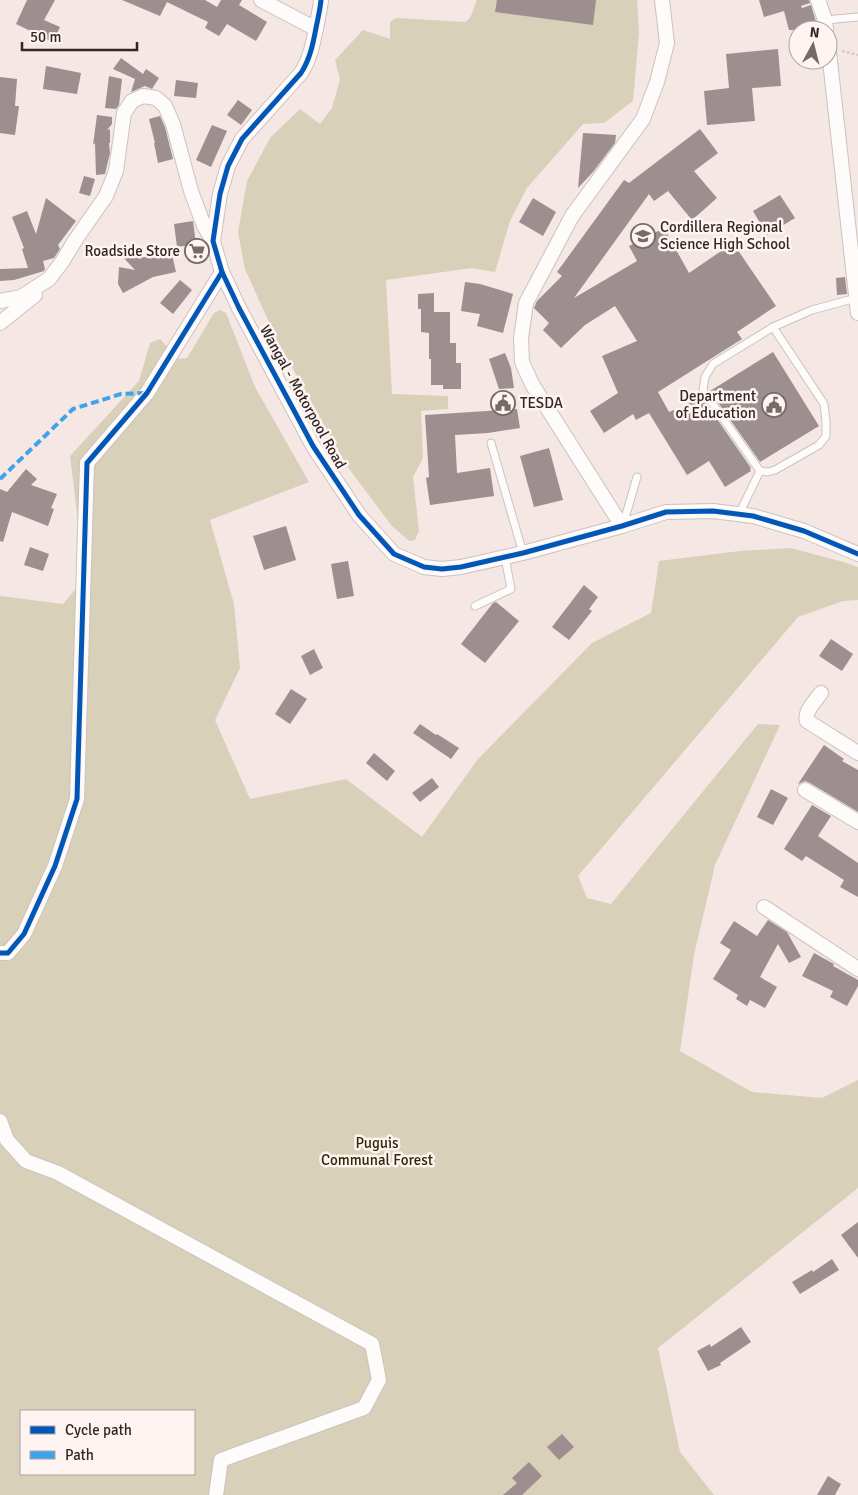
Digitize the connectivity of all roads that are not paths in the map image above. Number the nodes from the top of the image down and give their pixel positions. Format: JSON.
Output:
{"nodes":[{"id":1,"x":261,"y":0,"type":"edge"},
{"id":2,"x":321,"y":0,"type":"edge"},
{"id":3,"x":662,"y":0,"type":"edge"},
{"id":4,"x":818,"y":0,"type":"edge"},
{"id":5,"x":275,"y":4,"type":"edge"},
{"id":6,"x":858,"y":17,"type":"edge"},
{"id":7,"x":824,"y":20,"type":"edge"},
{"id":8,"x":838,"y":22,"type":"edge"},
{"id":9,"x":316,"y":29,"type":"junction"},
{"id":10,"x":831,"y":70,"type":"edge"},
{"id":11,"x":213,"y":241,"type":"junction"},
{"id":12,"x":222,"y":272,"type":"junction"},
{"id":13,"x":49,"y":280,"type":"junction"},
{"id":14,"x":856,"y":298,"type":"junction"},
{"id":15,"x":0,"y":301,"type":"edge"},
{"id":16,"x":858,"y":313,"type":"edge"},
{"id":17,"x":0,"y":323,"type":"edge"},
{"id":18,"x":773,"y":326,"type":"junction"},
{"id":19,"x":491,"y":443,"type":"dead end"},
{"id":20,"x":760,"y":471,"type":"junction"},
{"id":21,"x":637,"y":477,"type":"dead end"},
{"id":22,"x":738,"y":514,"type":"junction"},
{"id":23,"x":622,"y":526,"type":"junction"},
{"id":24,"x":523,"y":553,"type":"junction"},
{"id":25,"x":858,"y":554,"type":"edge"},
{"id":26,"x":505,"y":557,"type":"junction"},
{"id":27,"x":475,"y":606,"type":"dead end"},
{"id":28,"x":820,"y":693,"type":"dead end"},
{"id":29,"x":858,"y":753,"type":"edge"},
{"id":30,"x":805,"y":790,"type":"dead end"},
{"id":31,"x":858,"y":822,"type":"edge"},
{"id":32,"x":764,"y":908,"type":"dead end"},
{"id":33,"x":0,"y":953,"type":"edge"},
{"id":34,"x":858,"y":969,"type":"edge"},
{"id":35,"x":0,"y":1121,"type":"edge"},
{"id":36,"x":216,"y":1495,"type":"edge"}],
"edges":[{"from":1,"to":5,"type":"street"},
{"from":2,"to":9,"type":"street","name":"Wangal - Motorpool Road"},
{"from":3,"to":23,"type":"street"},
{"from":4,"to":7,"type":"street"},
{"from":5,"to":9,"type":"street"},
{"from":6,"to":8,"type":"lane"},
{"from":9,"to":11,"type":"street","name":"Wangal - Motorpool Road"},
{"from":10,"to":14,"type":"street"},
{"from":11,"to":12,"type":"street","name":"Wangal - Motorpool Road"},
{"from":11,"to":13,"type":"street"},
{"from":12,"to":26,"type":"street","name":"Wangal - Motorpool Road"},
{"from":12,"to":33,"type":"street"},
{"from":13,"to":15,"type":"street"},
{"from":13,"to":17,"type":"street"},
{"from":14,"to":16,"type":"street"},
{"from":14,"to":18,"type":"lane"},
{"from":18,"to":20,"type":"lane"},
{"from":18,"to":20,"type":"lane"},
{"from":19,"to":24,"type":"lane"},
{"from":20,"to":22,"type":"lane"},
{"from":21,"to":23,"type":"lane"},
{"from":22,"to":23,"type":"street","name":"Wangal - Motorpool Road"},
{"from":22,"to":25,"type":"street","name":"Wangal - Motorpool Road"},
{"from":23,"to":24,"type":"street","name":"Wangal - Motorpool Road"},
{"from":24,"to":26,"type":"street","name":"Wangal - Motorpool Road"},
{"from":26,"to":27,"type":"lane"},
{"from":28,"to":29,"type":"street"},
{"from":30,"to":31,"type":"street"},
{"from":32,"to":34,"type":"street"},
{"from":35,"to":36,"type":"street"}]}
